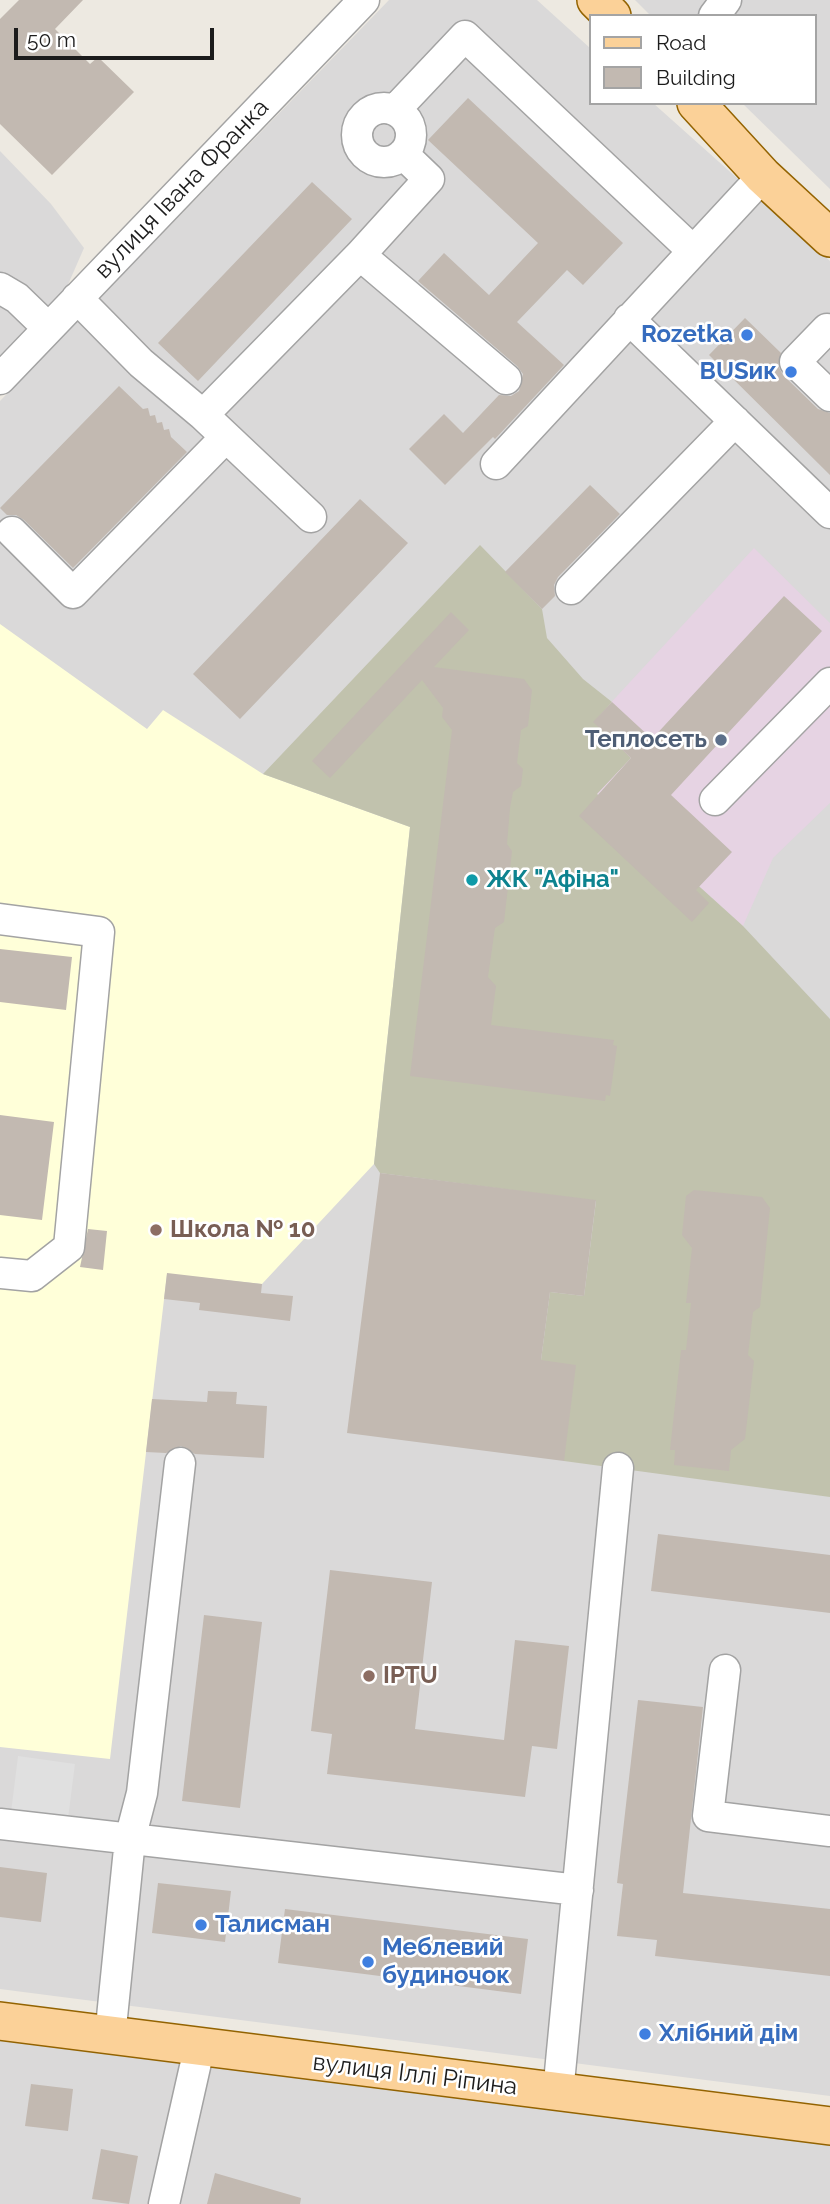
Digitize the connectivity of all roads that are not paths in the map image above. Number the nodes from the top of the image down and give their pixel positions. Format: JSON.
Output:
{"nodes":[{"id":1,"x":364,"y":0,"type":"edge"},
{"id":2,"x":596,"y":0,"type":"edge"},
{"id":3,"x":726,"y":0,"type":"edge"},
{"id":4,"x":610,"y":14,"type":"edge"},
{"id":5,"x":715,"y":14,"type":"edge"},
{"id":6,"x":698,"y":105,"type":"edge"},
{"id":7,"x":395,"y":110,"type":"junction"},
{"id":8,"x":403,"y":154,"type":"junction"},
{"id":9,"x":763,"y":176,"type":"junction"},
{"id":10,"x":829,"y":234,"type":"edge"},
{"id":11,"x":692,"y":250,"type":"junction"},
{"id":12,"x":360,"y":255,"type":"junction"},
{"id":13,"x":77,"y":298,"type":"junction"},
{"id":14,"x":6,"y":300,"type":"edge"},
{"id":15,"x":629,"y":319,"type":"junction"},
{"id":16,"x":48,"y":328,"type":"junction"},
{"id":17,"x":830,"y":332,"type":"edge"},
{"id":18,"x":0,"y":379,"type":"edge"},
{"id":19,"x":506,"y":379,"type":"dead end"},
{"id":20,"x":830,"y":396,"type":"edge"},
{"id":21,"x":203,"y":415,"type":"junction"},
{"id":22,"x":734,"y":421,"type":"junction"},
{"id":23,"x":225,"y":438,"type":"junction"},
{"id":24,"x":496,"y":464,"type":"dead end"},
{"id":25,"x":830,"y":513,"type":"edge"},
{"id":26,"x":311,"y":517,"type":"dead end"},
{"id":27,"x":12,"y":532,"type":"dead end"},
{"id":28,"x":571,"y":589,"type":"dead end"},
{"id":29,"x":830,"y":683,"type":"edge"},
{"id":30,"x":715,"y":800,"type":"dead end"},
{"id":31,"x":0,"y":919,"type":"edge"},
{"id":32,"x":0,"y":1273,"type":"edge"},
{"id":33,"x":180,"y":1463,"type":"dead end"},
{"id":34,"x":618,"y":1468,"type":"dead end"},
{"id":35,"x":725,"y":1670,"type":"dead end"},
{"id":36,"x":0,"y":1824,"type":"edge"},
{"id":37,"x":830,"y":1831,"type":"edge"},
{"id":38,"x":130,"y":1839,"type":"junction"},
{"id":39,"x":578,"y":1890,"type":"junction"},
{"id":40,"x":0,"y":2021,"type":"edge"},
{"id":41,"x":110,"y":2037,"type":"junction"},
{"id":42,"x":199,"y":2049,"type":"junction"},
{"id":43,"x":558,"y":2093,"type":"junction"},
{"id":44,"x":830,"y":2126,"type":"edge"},
{"id":45,"x":164,"y":2204,"type":"edge"}],
"edges":[{"from":1,"to":13,"type":"street","name":"вулиця Івана Франка"},
{"from":2,"to":4,"type":"main road"},
{"from":3,"to":5,"type":"street"},
{"from":6,"to":9,"type":"main road"},
{"from":7,"to":8,"type":"street"},
{"from":7,"to":8,"type":"street"},
{"from":7,"to":11,"type":"street"},
{"from":8,"to":12,"type":"street"},
{"from":9,"to":10,"type":"main road"},
{"from":9,"to":11,"type":"street"},
{"from":11,"to":15,"type":"street"},
{"from":12,"to":19,"type":"street"},
{"from":12,"to":21,"type":"street"},
{"from":13,"to":16,"type":"street","name":"вулиця Івана Франка"},
{"from":13,"to":21,"type":"street"},
{"from":14,"to":16,"type":"street"},
{"from":15,"to":22,"type":"street"},
{"from":15,"to":24,"type":"street"},
{"from":16,"to":18,"type":"street","name":"вулиця Івана Франка"},
{"from":17,"to":20,"type":"street"},
{"from":21,"to":23,"type":"street"},
{"from":22,"to":25,"type":"street"},
{"from":22,"to":28,"type":"street"},
{"from":23,"to":26,"type":"street"},
{"from":23,"to":27,"type":"street"},
{"from":29,"to":30,"type":"street"},
{"from":31,"to":32,"type":"street"},
{"from":33,"to":38,"type":"street"},
{"from":34,"to":39,"type":"street"},
{"from":35,"to":37,"type":"street"},
{"from":36,"to":38,"type":"street"},
{"from":38,"to":39,"type":"street"},
{"from":38,"to":41,"type":"street"},
{"from":39,"to":43,"type":"street"},
{"from":40,"to":41,"type":"main road","name":"вулиця Іллі Ріпина"},
{"from":41,"to":42,"type":"main road","name":"вулиця Іллі Ріпина"},
{"from":42,"to":43,"type":"main road","name":"вулиця Іллі Ріпина"},
{"from":42,"to":45,"type":"street"},
{"from":43,"to":44,"type":"main road","name":"вулиця Іллі Ріпина"}]}
